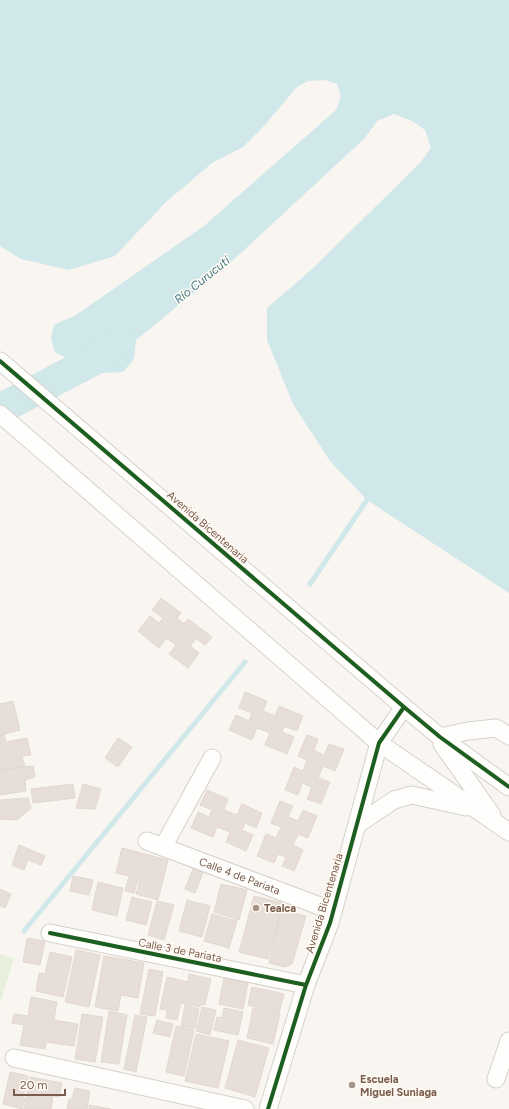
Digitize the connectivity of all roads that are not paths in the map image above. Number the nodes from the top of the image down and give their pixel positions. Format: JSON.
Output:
{"nodes":[{"id":1,"x":0,"y":361,"type":"edge"},
{"id":2,"x":0,"y":414,"type":"edge"},
{"id":3,"x":404,"y":707,"type":"junction"},
{"id":4,"x":436,"y":734,"type":"junction"},
{"id":5,"x":509,"y":736,"type":"edge"},
{"id":6,"x":379,"y":743,"type":"junction"},
{"id":7,"x":212,"y":758,"type":"dead end"},
{"id":8,"x":509,"y":787,"type":"edge"},
{"id":9,"x":476,"y":809,"type":"junction"},
{"id":10,"x":357,"y":825,"type":"junction"},
{"id":11,"x":504,"y":829,"type":"edge"},
{"id":12,"x":147,"y":841,"type":"dead end"},
{"id":13,"x":163,"y":847,"type":"junction"},
{"id":14,"x":333,"y":911,"type":"junction"},
{"id":15,"x":50,"y":933,"type":"dead end"},
{"id":16,"x":306,"y":985,"type":"junction"},
{"id":17,"x":509,"y":1041,"type":"edge"},
{"id":18,"x":14,"y":1058,"type":"dead end"},
{"id":19,"x":496,"y":1079,"type":"dead end"},
{"id":20,"x":246,"y":1109,"type":"edge"},
{"id":21,"x":268,"y":1109,"type":"edge"}],
"edges":[{"from":1,"to":3,"type":"street","name":"Avenida Bicentenaria"},
{"from":2,"to":6,"type":"street"},
{"from":3,"to":4,"type":"street","name":"Avenida Bicentenaria"},
{"from":3,"to":6,"type":"street","name":"Avenida Bicentenaria"},
{"from":4,"to":5,"type":"street"},
{"from":4,"to":8,"type":"street","name":"Avenida Bicentenaria"},
{"from":4,"to":11,"type":"street"},
{"from":6,"to":9,"type":"street"},
{"from":6,"to":10,"type":"street","name":"Avenida Bicentenaria"},
{"from":7,"to":13,"type":"street"},
{"from":9,"to":10,"type":"street"},
{"from":9,"to":11,"type":"street"},
{"from":10,"to":14,"type":"street","name":"Avenida Bicentenaria"},
{"from":12,"to":13,"type":"street","name":"Calle 4 de Pariata"},
{"from":13,"to":14,"type":"street","name":"Calle 4 de Pariata"},
{"from":14,"to":16,"type":"street","name":"Avenida Bicentenaria"},
{"from":15,"to":16,"type":"street","name":"Calle 3 de Pariata"},
{"from":16,"to":21,"type":"street","name":"Avenida Bicentenaria"},
{"from":17,"to":19,"type":"street"},
{"from":18,"to":20,"type":"street"}]}
